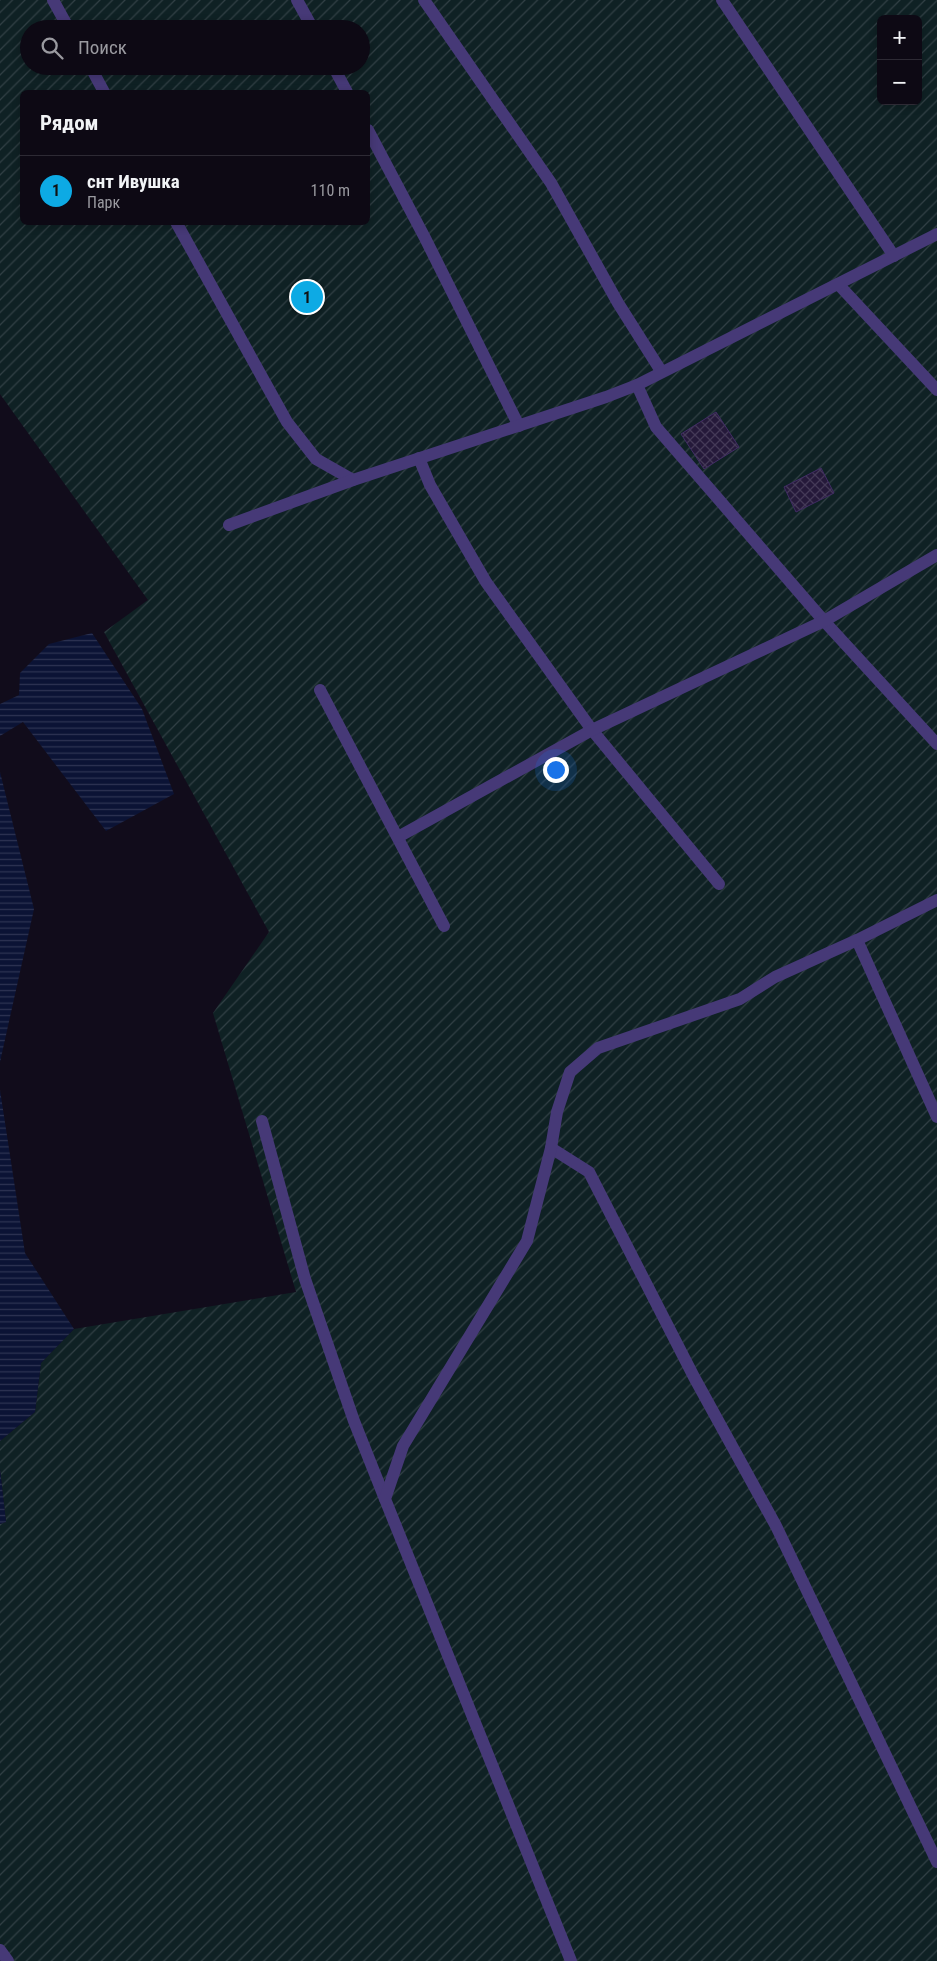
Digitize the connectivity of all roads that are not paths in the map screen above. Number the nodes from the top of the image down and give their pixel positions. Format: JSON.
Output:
{"nodes":[{"id":1,"x":53,"y":0,"type":"edge"},
{"id":2,"x":297,"y":0,"type":"edge"},
{"id":3,"x":424,"y":0,"type":"edge"},
{"id":4,"x":722,"y":0,"type":"edge"},
{"id":5,"x":64,"y":20,"type":"edge"},
{"id":6,"x":308,"y":20,"type":"edge"},
{"id":7,"x":95,"y":75,"type":"edge"},
{"id":8,"x":338,"y":75,"type":"edge"},
{"id":9,"x":103,"y":90,"type":"edge"},
{"id":10,"x":346,"y":90,"type":"edge"},
{"id":11,"x":370,"y":134,"type":"edge"},
{"id":12,"x":178,"y":225,"type":"edge"},
{"id":13,"x":937,"y":234,"type":"edge"},
{"id":14,"x":894,"y":256,"type":"junction"},
{"id":15,"x":838,"y":284,"type":"junction"},
{"id":16,"x":661,"y":371,"type":"junction"},
{"id":17,"x":637,"y":385,"type":"junction"},
{"id":18,"x":937,"y":390,"type":"edge"},
{"id":19,"x":518,"y":426,"type":"junction"},
{"id":20,"x":419,"y":458,"type":"junction"},
{"id":21,"x":353,"y":480,"type":"junction"},
{"id":22,"x":229,"y":525,"type":"dead end"},
{"id":23,"x":937,"y":555,"type":"edge"},
{"id":24,"x":824,"y":621,"type":"junction"},
{"id":25,"x":320,"y":690,"type":"dead end"},
{"id":26,"x":592,"y":730,"type":"junction"},
{"id":27,"x":937,"y":744,"type":"edge"},
{"id":28,"x":398,"y":837,"type":"junction"},
{"id":29,"x":719,"y":884,"type":"dead end"},
{"id":30,"x":937,"y":900,"type":"edge"},
{"id":31,"x":444,"y":926,"type":"dead end"},
{"id":32,"x":856,"y":940,"type":"junction"},
{"id":33,"x":937,"y":1117,"type":"edge"},
{"id":34,"x":262,"y":1120,"type":"dead end"},
{"id":35,"x":551,"y":1148,"type":"junction"},
{"id":36,"x":385,"y":1499,"type":"junction"},
{"id":37,"x":937,"y":1862,"type":"edge"},
{"id":38,"x":0,"y":1950,"type":"edge"},
{"id":39,"x":8,"y":1961,"type":"edge"},
{"id":40,"x":571,"y":1961,"type":"edge"}],
"edges":[{"from":1,"to":5,"type":"lane"},
{"from":2,"to":6,"type":"lane"},
{"from":3,"to":16,"type":"lane"},
{"from":4,"to":14,"type":"lane"},
{"from":7,"to":9,"type":"lane"},
{"from":8,"to":10,"type":"lane"},
{"from":11,"to":19,"type":"lane"},
{"from":12,"to":21,"type":"lane"},
{"from":13,"to":14,"type":"lane"},
{"from":14,"to":15,"type":"lane"},
{"from":15,"to":16,"type":"lane"},
{"from":15,"to":18,"type":"lane"},
{"from":16,"to":17,"type":"lane"},
{"from":17,"to":19,"type":"lane"},
{"from":17,"to":24,"type":"lane"},
{"from":19,"to":20,"type":"lane"},
{"from":20,"to":21,"type":"lane"},
{"from":20,"to":26,"type":"lane"},
{"from":21,"to":22,"type":"lane"},
{"from":23,"to":24,"type":"lane"},
{"from":24,"to":26,"type":"lane"},
{"from":24,"to":27,"type":"lane"},
{"from":25,"to":28,"type":"lane"},
{"from":26,"to":28,"type":"lane"},
{"from":26,"to":29,"type":"lane"},
{"from":28,"to":31,"type":"lane"},
{"from":30,"to":32,"type":"lane"},
{"from":32,"to":33,"type":"lane"},
{"from":32,"to":35,"type":"lane"},
{"from":34,"to":36,"type":"lane"},
{"from":35,"to":36,"type":"lane"},
{"from":35,"to":37,"type":"lane"},
{"from":36,"to":40,"type":"lane"},
{"from":38,"to":39,"type":"lane"}]}
